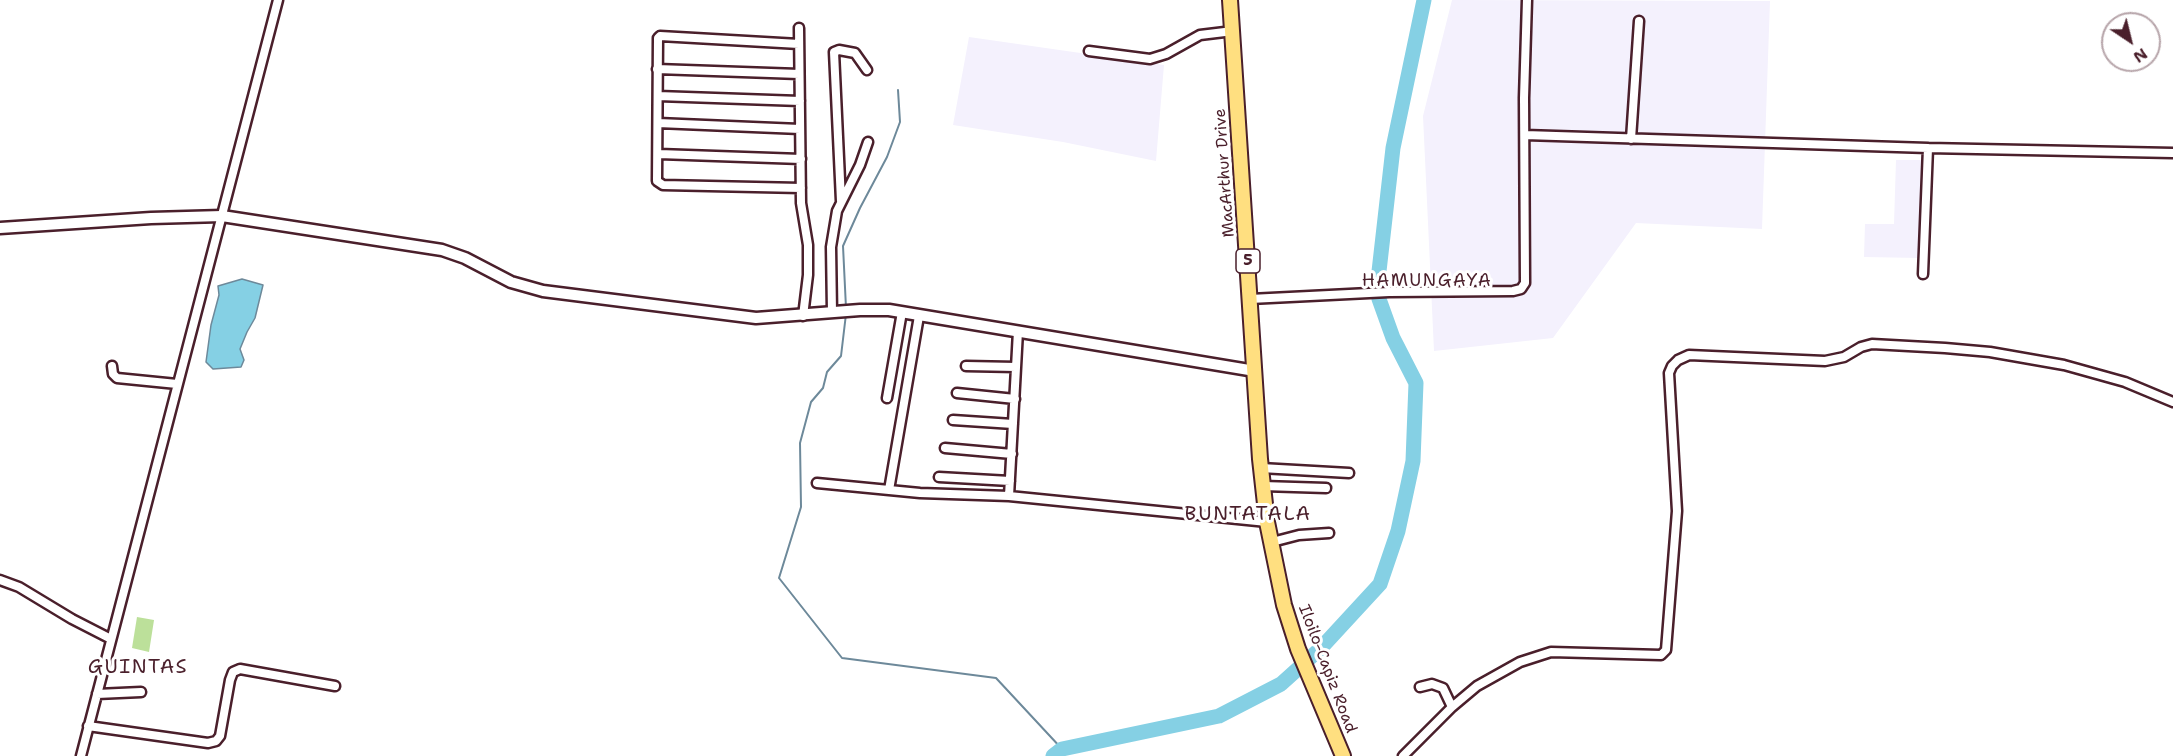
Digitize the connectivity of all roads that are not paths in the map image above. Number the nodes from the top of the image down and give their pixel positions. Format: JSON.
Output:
{"nodes":[{"id":1,"x":278,"y":0,"type":"edge"},
{"id":2,"x":1230,"y":0,"type":"edge"},
{"id":3,"x":1527,"y":0,"type":"edge"},
{"id":4,"x":1639,"y":21,"type":"dead end"},
{"id":5,"x":799,"y":27,"type":"dead end"},
{"id":6,"x":1233,"y":31,"type":"junction"},
{"id":7,"x":799,"y":44,"type":"junction"},
{"id":8,"x":1089,"y":51,"type":"dead end"},
{"id":9,"x":657,"y":69,"type":"junction"},
{"id":10,"x":867,"y":70,"type":"dead end"},
{"id":11,"x":800,"y":74,"type":"junction"},
{"id":12,"x":657,"y":96,"type":"junction"},
{"id":13,"x":800,"y":101,"type":"junction"},
{"id":14,"x":658,"y":123,"type":"junction"},
{"id":15,"x":800,"y":129,"type":"junction"},
{"id":16,"x":1525,"y":135,"type":"junction"},
{"id":17,"x":1631,"y":139,"type":"junction"},
{"id":18,"x":868,"y":142,"type":"dead end"},
{"id":19,"x":1928,"y":148,"type":"junction"},
{"id":20,"x":2173,"y":153,"type":"edge"},
{"id":21,"x":658,"y":154,"type":"junction"},
{"id":22,"x":801,"y":159,"type":"junction"},
{"id":23,"x":801,"y":188,"type":"junction"},
{"id":24,"x":841,"y":201,"type":"junction"},
{"id":25,"x":222,"y":216,"type":"junction"},
{"id":26,"x":0,"y":228,"type":"edge"},
{"id":27,"x":1923,"y":274,"type":"dead end"},
{"id":28,"x":1250,"y":299,"type":"junction"},
{"id":29,"x":835,"y":312,"type":"junction"},
{"id":30,"x":902,"y":312,"type":"junction"},
{"id":31,"x":803,"y":316,"type":"junction"},
{"id":32,"x":919,"y":316,"type":"junction"},
{"id":33,"x":1018,"y":331,"type":"junction"},
{"id":34,"x":112,"y":366,"type":"dead end"},
{"id":35,"x":966,"y":366,"type":"dead end"},
{"id":36,"x":1016,"y":367,"type":"junction"},
{"id":37,"x":1255,"y":371,"type":"junction"},
{"id":38,"x":177,"y":384,"type":"junction"},
{"id":39,"x":957,"y":393,"type":"dead end"},
{"id":40,"x":887,"y":398,"type":"dead end"},
{"id":41,"x":1014,"y":399,"type":"junction"},
{"id":42,"x":2173,"y":402,"type":"edge"},
{"id":43,"x":953,"y":420,"type":"dead end"},
{"id":44,"x":1013,"y":424,"type":"junction"},
{"id":45,"x":945,"y":448,"type":"dead end"},
{"id":46,"x":1012,"y":454,"type":"junction"},
{"id":47,"x":1261,"y":468,"type":"junction"},
{"id":48,"x":1349,"y":473,"type":"dead end"},
{"id":49,"x":939,"y":477,"type":"dead end"},
{"id":50,"x":1010,"y":481,"type":"junction"},
{"id":51,"x":817,"y":483,"type":"dead end"},
{"id":52,"x":1263,"y":486,"type":"junction"},
{"id":53,"x":1326,"y":488,"type":"dead end"},
{"id":54,"x":889,"y":490,"type":"junction"},
{"id":55,"x":1010,"y":496,"type":"junction"},
{"id":56,"x":1267,"y":522,"type":"junction"},
{"id":57,"x":1329,"y":533,"type":"dead end"},
{"id":58,"x":1272,"y":542,"type":"junction"},
{"id":59,"x":0,"y":580,"type":"edge"},
{"id":60,"x":111,"y":639,"type":"junction"},
{"id":61,"x":335,"y":686,"type":"dead end"},
{"id":62,"x":1420,"y":687,"type":"dead end"},
{"id":63,"x":141,"y":692,"type":"dead end"},
{"id":64,"x":97,"y":694,"type":"junction"},
{"id":65,"x":1452,"y":707,"type":"junction"},
{"id":66,"x":88,"y":726,"type":"junction"},
{"id":67,"x":81,"y":756,"type":"edge"},
{"id":68,"x":1343,"y":756,"type":"edge"},
{"id":69,"x":1403,"y":756,"type":"edge"}],
"edges":[{"from":1,"to":25,"type":"street"},
{"from":2,"to":6,"type":"main road","name":"MacArthur Drive","number":"5"},
{"from":3,"to":16,"type":"street"},
{"from":4,"to":17,"type":"street"},
{"from":5,"to":7,"type":"street"},
{"from":6,"to":8,"type":"street"},
{"from":6,"to":28,"type":"main road","name":"MacArthur Drive","number":"5"},
{"from":7,"to":9,"type":"street"},
{"from":7,"to":11,"type":"street"},
{"from":9,"to":11,"type":"street"},
{"from":9,"to":12,"type":"street"},
{"from":10,"to":24,"type":"street"},
{"from":11,"to":13,"type":"street"},
{"from":12,"to":13,"type":"street"},
{"from":12,"to":14,"type":"street"},
{"from":13,"to":15,"type":"street"},
{"from":14,"to":15,"type":"street"},
{"from":14,"to":21,"type":"street"},
{"from":15,"to":22,"type":"street"},
{"from":16,"to":17,"type":"street"},
{"from":16,"to":28,"type":"street"},
{"from":17,"to":19,"type":"street"},
{"from":18,"to":24,"type":"street"},
{"from":19,"to":20,"type":"street"},
{"from":19,"to":27,"type":"street"},
{"from":21,"to":22,"type":"street"},
{"from":21,"to":23,"type":"street"},
{"from":22,"to":23,"type":"street"},
{"from":23,"to":31,"type":"street"},
{"from":24,"to":29,"type":"street"},
{"from":25,"to":26,"type":"street"},
{"from":25,"to":31,"type":"street"},
{"from":25,"to":38,"type":"street"},
{"from":28,"to":37,"type":"main road","name":"MacArthur Drive","number":"5"},
{"from":29,"to":30,"type":"street"},
{"from":29,"to":31,"type":"street"},
{"from":30,"to":32,"type":"street"},
{"from":30,"to":40,"type":"street"},
{"from":32,"to":33,"type":"street"},
{"from":32,"to":54,"type":"street"},
{"from":33,"to":36,"type":"street"},
{"from":33,"to":37,"type":"street"},
{"from":34,"to":38,"type":"street"},
{"from":35,"to":36,"type":"street"},
{"from":36,"to":41,"type":"street"},
{"from":37,"to":47,"type":"main road","name":"MacArthur Drive","number":"5"},
{"from":38,"to":60,"type":"street"},
{"from":39,"to":41,"type":"street"},
{"from":41,"to":44,"type":"street"},
{"from":42,"to":65,"type":"street"},
{"from":43,"to":44,"type":"street"},
{"from":44,"to":46,"type":"street"},
{"from":45,"to":46,"type":"street"},
{"from":46,"to":50,"type":"street"},
{"from":47,"to":48,"type":"street"},
{"from":47,"to":52,"type":"main road","name":"MacArthur Drive","number":"5"},
{"from":49,"to":50,"type":"street"},
{"from":50,"to":55,"type":"street"},
{"from":51,"to":54,"type":"street"},
{"from":52,"to":53,"type":"street"},
{"from":52,"to":56,"type":"main road","name":"MacArthur Drive","number":"5"},
{"from":54,"to":55,"type":"street"},
{"from":55,"to":56,"type":"street"},
{"from":56,"to":58,"type":"main road","name":"Iloilo-Capiz Road","number":"5"},
{"from":57,"to":58,"type":"street"},
{"from":58,"to":68,"type":"main road","name":"Iloilo-Capiz Road","number":"5"},
{"from":59,"to":60,"type":"street"},
{"from":60,"to":64,"type":"street"},
{"from":61,"to":66,"type":"street"},
{"from":62,"to":65,"type":"street"},
{"from":63,"to":64,"type":"street"},
{"from":64,"to":66,"type":"street"},
{"from":65,"to":69,"type":"street"},
{"from":66,"to":67,"type":"street"}]}
